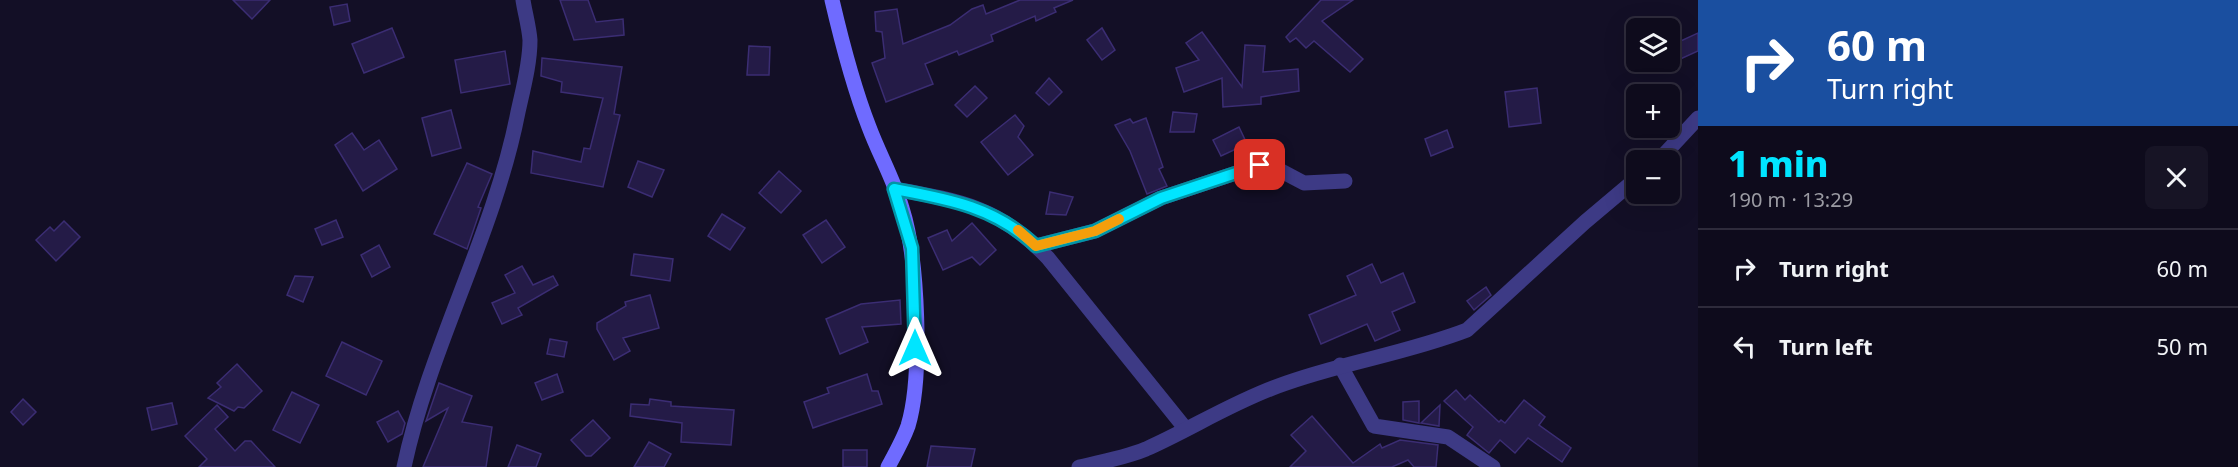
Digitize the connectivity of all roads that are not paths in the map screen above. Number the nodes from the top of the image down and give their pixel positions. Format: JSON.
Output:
{"nodes":[{"id":1,"x":523,"y":0,"type":"edge"},
{"id":2,"x":832,"y":0,"type":"edge"},
{"id":3,"x":1698,"y":118,"type":"edge"},
{"id":4,"x":1668,"y":150,"type":"edge"},
{"id":5,"x":1345,"y":181,"type":"dead end"},
{"id":6,"x":1626,"y":187,"type":"edge"},
{"id":7,"x":894,"y":189,"type":"junction"},
{"id":8,"x":1036,"y":246,"type":"junction"},
{"id":9,"x":1340,"y":365,"type":"junction"},
{"id":10,"x":1185,"y":428,"type":"junction"},
{"id":11,"x":404,"y":467,"type":"edge"},
{"id":12,"x":888,"y":467,"type":"edge"},
{"id":13,"x":1079,"y":467,"type":"edge"},
{"id":14,"x":1492,"y":467,"type":"edge"}],
"edges":[{"from":1,"to":11,"type":"street"},
{"from":2,"to":7,"type":"street"},
{"from":3,"to":4,"type":"street"},
{"from":5,"to":8,"type":"street"},
{"from":6,"to":9,"type":"street"},
{"from":7,"to":8,"type":"street"},
{"from":7,"to":12,"type":"street"},
{"from":8,"to":10,"type":"street"},
{"from":9,"to":10,"type":"street"},
{"from":9,"to":14,"type":"street"},
{"from":10,"to":13,"type":"street"}]}
